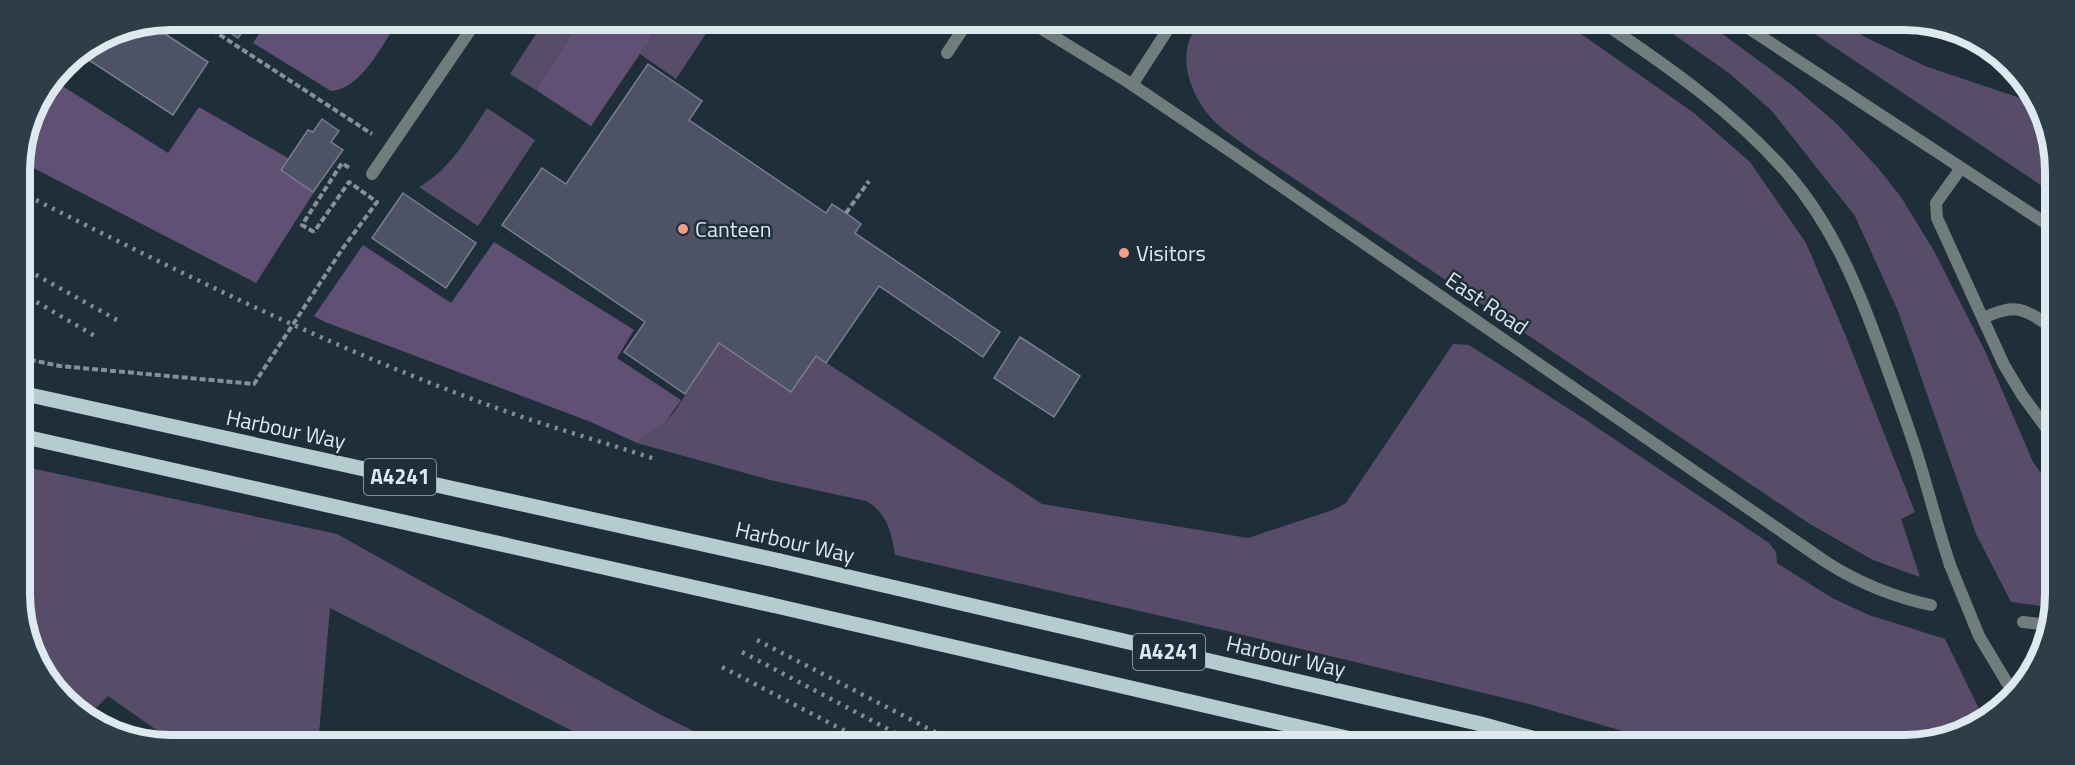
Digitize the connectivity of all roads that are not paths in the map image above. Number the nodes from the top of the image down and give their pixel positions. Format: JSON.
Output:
{"nodes":[{"id":1,"x":470,"y":30,"type":"edge"},
{"id":2,"x":962,"y":30,"type":"edge"},
{"id":3,"x":1043,"y":30,"type":"edge"},
{"id":4,"x":1168,"y":30,"type":"edge"},
{"id":5,"x":1614,"y":30,"type":"edge"},
{"id":6,"x":1751,"y":30,"type":"edge"},
{"id":7,"x":947,"y":53,"type":"dead end"},
{"id":8,"x":1132,"y":85,"type":"junction"},
{"id":9,"x":1961,"y":168,"type":"junction"},
{"id":10,"x":372,"y":174,"type":"road end"},
{"id":11,"x":2045,"y":223,"type":"edge"},
{"id":12,"x":1983,"y":318,"type":"junction"},
{"id":13,"x":2045,"y":324,"type":"edge"},
{"id":14,"x":30,"y":395,"type":"edge"},
{"id":15,"x":2045,"y":426,"type":"edge"},
{"id":16,"x":30,"y":438,"type":"edge"},
{"id":17,"x":1931,"y":605,"type":"dead end"},
{"id":18,"x":2023,"y":622,"type":"dead end"},
{"id":19,"x":2041,"y":624,"type":"edge"},
{"id":20,"x":2010,"y":687,"type":"edge"},
{"id":21,"x":1334,"y":735,"type":"edge"},
{"id":22,"x":1521,"y":735,"type":"edge"}],
"edges":[{"from":1,"to":10,"type":"lane"},
{"from":2,"to":7,"type":"lane"},
{"from":3,"to":8,"type":"lane","name":"East Road"},
{"from":4,"to":8,"type":"lane"},
{"from":5,"to":20,"type":"lane","bridge":true},
{"from":6,"to":9,"type":"lane"},
{"from":8,"to":17,"type":"lane","name":"East Road"},
{"from":9,"to":11,"type":"lane"},
{"from":9,"to":12,"type":"lane"},
{"from":12,"to":13,"type":"lane"},
{"from":12,"to":15,"type":"lane"},
{"from":14,"to":22,"type":"main road","name":"Harbour Way","number":"A4241","bridge":true},
{"from":16,"to":21,"type":"main road","number":"A4241","bridge":true},
{"from":18,"to":19,"type":"lane"}]}
